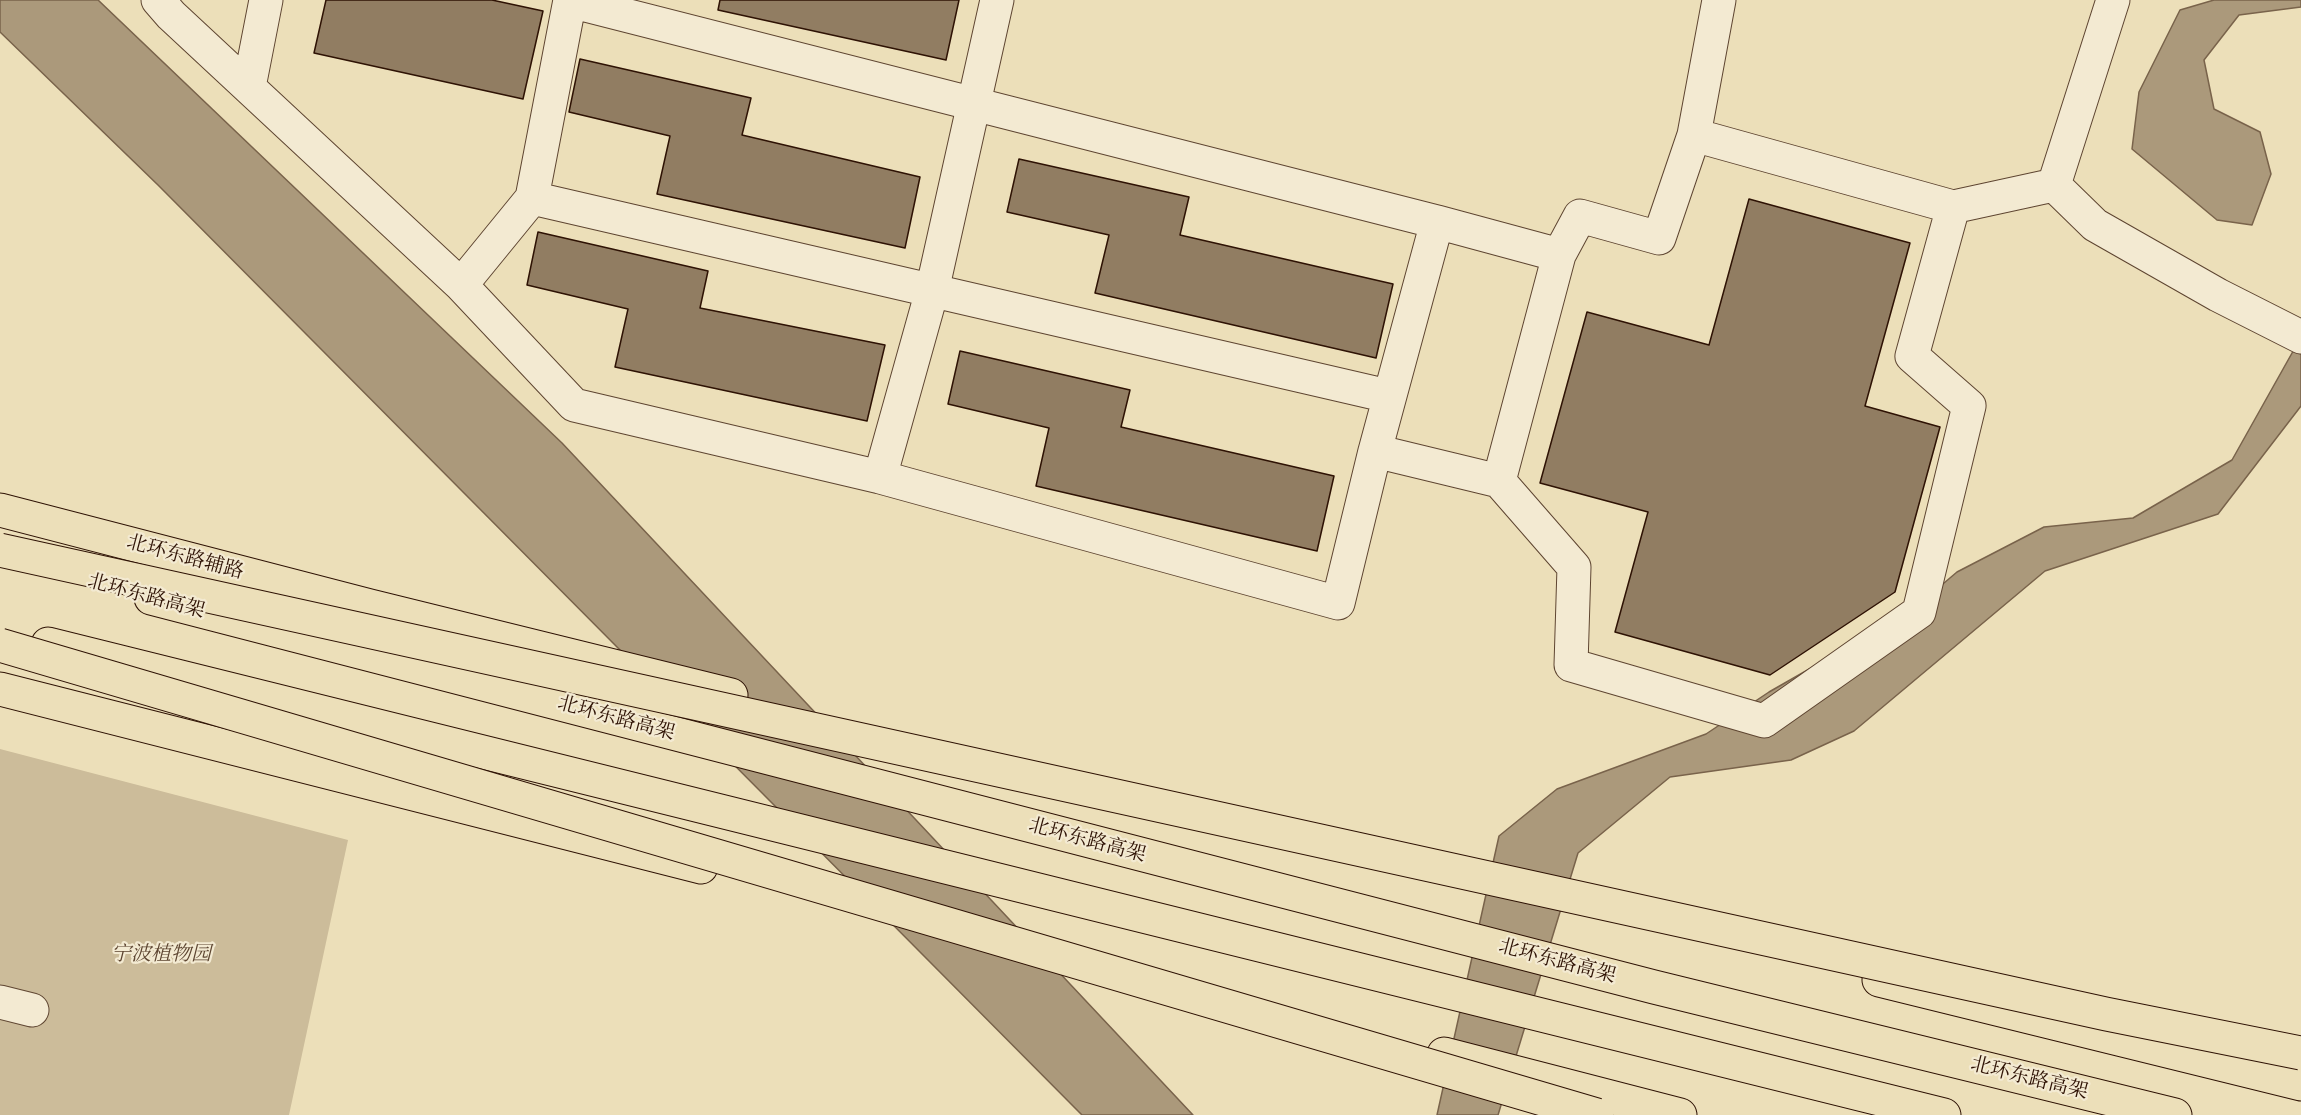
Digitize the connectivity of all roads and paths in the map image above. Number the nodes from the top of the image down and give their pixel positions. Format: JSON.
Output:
{"nodes":[{"id":1,"x":158,"y":0,"type":"edge"},
{"id":2,"x":266,"y":0,"type":"edge"},
{"id":3,"x":570,"y":0,"type":"edge"},
{"id":4,"x":997,"y":0,"type":"edge"},
{"id":5,"x":1719,"y":0,"type":"edge"},
{"id":6,"x":2113,"y":0,"type":"edge"},
{"id":7,"x":249,"y":87,"type":"junction"},
{"id":8,"x":974,"y":105,"type":"junction"},
{"id":9,"x":1694,"y":135,"type":"junction"},
{"id":10,"x":2054,"y":185,"type":"junction"},
{"id":11,"x":532,"y":198,"type":"junction"},
{"id":12,"x":1953,"y":207,"type":"junction"},
{"id":13,"x":1437,"y":222,"type":"junction"},
{"id":14,"x":1559,"y":255,"type":"junction"},
{"id":15,"x":461,"y":285,"type":"junction"},
{"id":16,"x":932,"y":291,"type":"junction"},
{"id":17,"x":2301,"y":337,"type":"edge"},
{"id":18,"x":1388,"y":396,"type":"junction"},
{"id":19,"x":1375,"y":451,"type":"junction"},
{"id":20,"x":880,"y":477,"type":"junction"},
{"id":21,"x":1499,"y":480,"type":"junction"},
{"id":22,"x":0,"y":510,"type":"edge"},
{"id":23,"x":0,"y":549,"type":"edge"},
{"id":24,"x":0,"y":560,"type":"edge"},
{"id":25,"x":0,"y":632,"type":"edge"},
{"id":26,"x":0,"y":645,"type":"edge"},
{"id":27,"x":0,"y":689,"type":"edge"},
{"id":28,"x":0,"y":1002,"type":"edge"},
{"id":29,"x":32,"y":1010,"type":"dead end"},
{"id":30,"x":2301,"y":1053,"type":"edge"},
{"id":31,"x":2301,"y":1084,"type":"edge"},
{"id":32,"x":1593,"y":1103,"type":"edge"},
{"id":33,"x":1680,"y":1115,"type":"edge"},
{"id":34,"x":1944,"y":1115,"type":"edge"},
{"id":35,"x":2175,"y":1115,"type":"edge"}],
"edges":[{"from":1,"to":7,"type":"lane"},
{"from":2,"to":7,"type":"lane"},
{"from":3,"to":8,"type":"lane"},
{"from":3,"to":11,"type":"lane"},
{"from":4,"to":8,"type":"lane"},
{"from":5,"to":9,"type":"lane"},
{"from":6,"to":10,"type":"lane"},
{"from":7,"to":15,"type":"lane"},
{"from":8,"to":13,"type":"lane"},
{"from":8,"to":16,"type":"lane"},
{"from":9,"to":12,"type":"lane"},
{"from":9,"to":14,"type":"lane"},
{"from":10,"to":12,"type":"lane"},
{"from":10,"to":17,"type":"lane"},
{"from":11,"to":15,"type":"lane"},
{"from":11,"to":16,"type":"lane"},
{"from":12,"to":21,"type":"lane"},
{"from":13,"to":14,"type":"lane"},
{"from":13,"to":18,"type":"lane"},
{"from":14,"to":21,"type":"lane"},
{"from":15,"to":20,"type":"lane"},
{"from":16,"to":18,"type":"lane"},
{"from":16,"to":20,"type":"lane"},
{"from":18,"to":19,"type":"lane"},
{"from":19,"to":20,"type":"lane"},
{"from":19,"to":21,"type":"lane"},
{"from":22,"to":31,"type":"main road","name":"北环东路辅路","bridge":true},
{"from":23,"to":30,"type":"main road","bridge":true},
{"from":24,"to":35,"type":"main road","name":"北环东路高架"},
{"from":25,"to":34,"type":"main road"},
{"from":26,"to":32,"type":"main road","bridge":true},
{"from":27,"to":32,"type":"main road","bridge":true},
{"from":28,"to":29,"type":"lane"},
{"from":32,"to":33,"type":"main road"}]}
